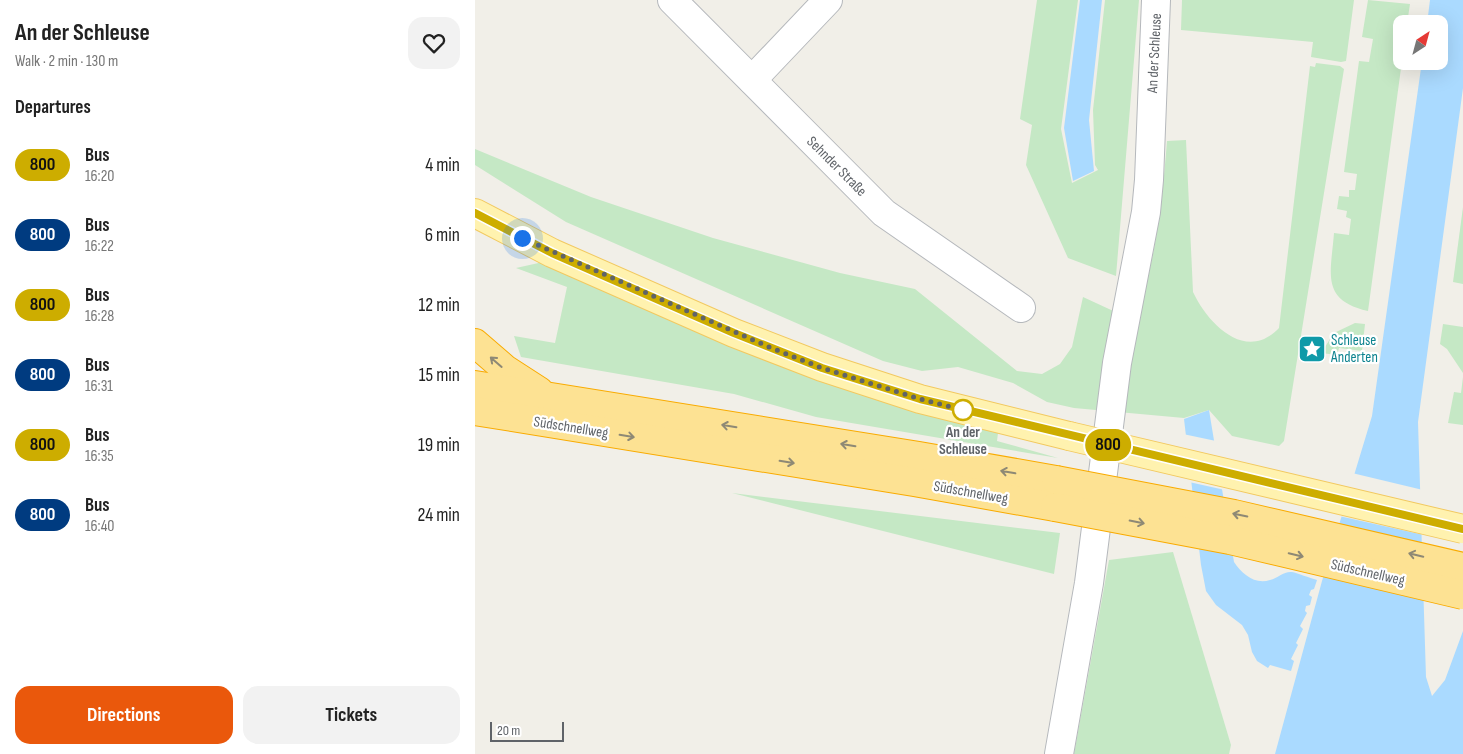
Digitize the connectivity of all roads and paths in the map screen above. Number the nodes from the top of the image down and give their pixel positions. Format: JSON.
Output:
{"nodes":[{"id":1,"x":672,"y":0,"type":"edge"},
{"id":2,"x":828,"y":0,"type":"edge"},
{"id":3,"x":1156,"y":0,"type":"edge"},
{"id":4,"x":752,"y":80,"type":"junction"},
{"id":5,"x":475,"y":213,"type":"edge"},
{"id":6,"x":1021,"y":308,"type":"dead end"},
{"id":7,"x":475,"y":343,"type":"edge"},
{"id":8,"x":475,"y":385,"type":"edge"},
{"id":9,"x":549,"y":398,"type":"junction"},
{"id":10,"x":475,"y":411,"type":"edge"},
{"id":11,"x":532,"y":421,"type":"junction"},
{"id":12,"x":475,"y":431,"type":"edge"},
{"id":13,"x":1463,"y":529,"type":"edge"},
{"id":14,"x":1463,"y":567,"type":"edge"},
{"id":15,"x":1463,"y":595,"type":"edge"},
{"id":16,"x":1059,"y":754,"type":"edge"}],
"edges":[{"from":1,"to":4,"type":"street","name":"Sehnder Straße"},
{"from":2,"to":4,"type":"street"},
{"from":3,"to":16,"type":"street","name":"An der Schleuse"},
{"from":4,"to":6,"type":"street","name":"Sehnder Straße"},
{"from":5,"to":13,"type":"main road","bridge":true},
{"from":9,"to":7,"type":"highway","one_way":true},
{"from":8,"to":9,"type":"highway","name":"Südschnellweg"},
{"from":14,"to":9,"type":"highway","name":"Südschnellweg","one_way":true,"bridge":true},
{"from":10,"to":11,"type":"highway","name":"Südschnellweg"},
{"from":11,"to":12,"type":"highway"},
{"from":11,"to":15,"type":"highway","name":"Südschnellweg","one_way":true,"bridge":true}]}
